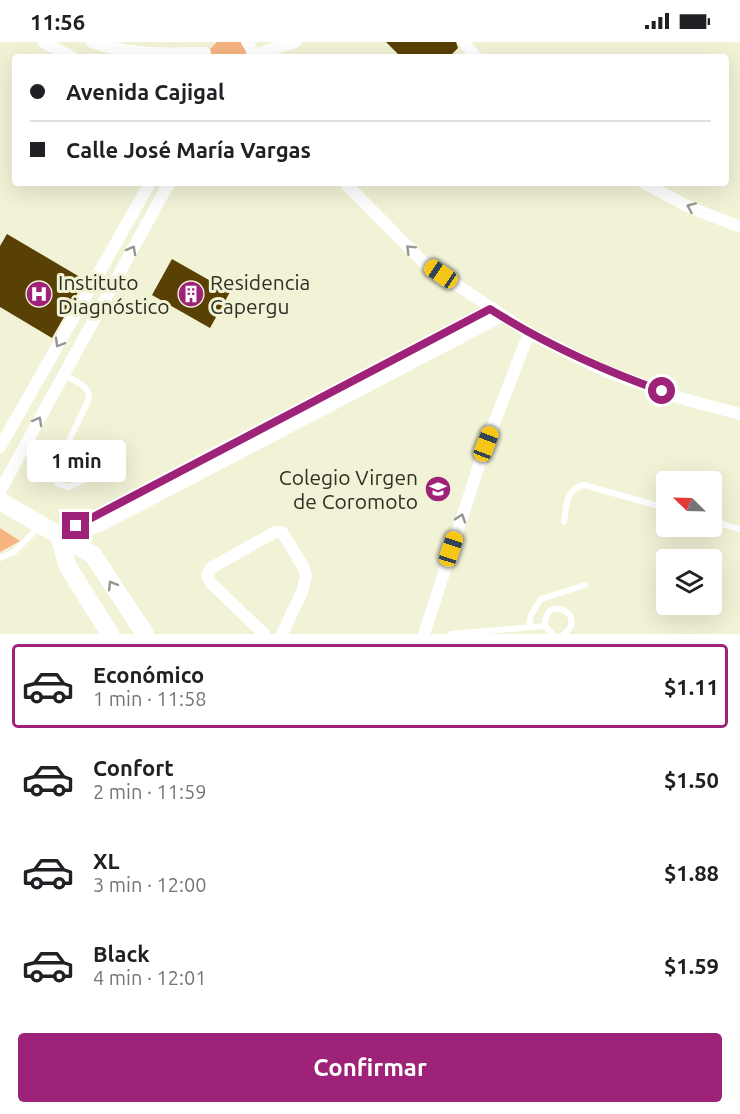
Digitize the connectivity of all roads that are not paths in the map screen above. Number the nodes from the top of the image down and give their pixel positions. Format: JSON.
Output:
{"nodes":[{"id":1,"x":43,"y":42,"type":"edge"},
{"id":2,"x":92,"y":42,"type":"edge"},
{"id":3,"x":295,"y":42,"type":"edge"},
{"id":4,"x":464,"y":42,"type":"edge"},
{"id":5,"x":207,"y":51,"type":"edge"},
{"id":6,"x":66,"y":54,"type":"edge"},
{"id":7,"x":260,"y":54,"type":"edge"},
{"id":8,"x":474,"y":54,"type":"edge"},
{"id":9,"x":148,"y":186,"type":"edge"},
{"id":10,"x":167,"y":186,"type":"edge"},
{"id":11,"x":348,"y":186,"type":"edge"},
{"id":12,"x":650,"y":186,"type":"edge"},
{"id":13,"x":740,"y":227,"type":"edge"},
{"id":14,"x":490,"y":309,"type":"junction"},
{"id":15,"x":502,"y":316,"type":"junction"},
{"id":16,"x":529,"y":333,"type":"junction"},
{"id":17,"x":63,"y":375,"type":"junction"},
{"id":18,"x":740,"y":414,"type":"edge"},
{"id":19,"x":283,"y":424,"type":"junction"},
{"id":20,"x":0,"y":447,"type":"edge"},
{"id":21,"x":93,"y":476,"type":"dead end"},
{"id":22,"x":0,"y":491,"type":"edge"},
{"id":23,"x":0,"y":501,"type":"edge"},
{"id":24,"x":656,"y":505,"type":"edge"},
{"id":25,"x":564,"y":522,"type":"dead end"},
{"id":26,"x":722,"y":523,"type":"edge"},
{"id":27,"x":42,"y":525,"type":"junction"},
{"id":28,"x":740,"y":529,"type":"edge"},
{"id":29,"x":59,"y":535,"type":"junction"},
{"id":30,"x":0,"y":558,"type":"edge"},
{"id":31,"x":585,"y":585,"type":"dead end"},
{"id":32,"x":544,"y":626,"type":"junction"},
{"id":33,"x":529,"y":627,"type":"junction"},
{"id":34,"x":110,"y":634,"type":"edge"},
{"id":35,"x":145,"y":634,"type":"edge"},
{"id":36,"x":264,"y":634,"type":"edge"},
{"id":37,"x":282,"y":634,"type":"edge"},
{"id":38,"x":424,"y":634,"type":"edge"},
{"id":39,"x":451,"y":634,"type":"edge"},
{"id":40,"x":552,"y":634,"type":"edge"},
{"id":41,"x":564,"y":634,"type":"edge"}],
"edges":[{"from":1,"to":6,"type":"street"},
{"from":2,"to":5,"type":"street"},
{"from":3,"to":7,"type":"street"},
{"from":4,"to":8,"type":"street"},
{"from":9,"to":20,"type":"street","one_way":true},
{"from":17,"to":10,"type":"street","one_way":true},
{"from":14,"to":11,"type":"street","one_way":true},
{"from":13,"to":12,"type":"street","one_way":true},
{"from":14,"to":15,"type":"street"},
{"from":14,"to":19,"type":"street"},
{"from":15,"to":16,"type":"street"},
{"from":15,"to":19,"type":"street"},
{"from":16,"to":18,"type":"street"},
{"from":38,"to":16,"type":"street","one_way":true},
{"from":17,"to":21,"type":"lane"},
{"from":22,"to":17,"type":"street","one_way":true},
{"from":19,"to":29,"type":"street"},
{"from":23,"to":27,"type":"main road"},
{"from":24,"to":25,"type":"lane"},
{"from":26,"to":28,"type":"lane"},
{"from":27,"to":29,"type":"main road"},
{"from":27,"to":30,"type":"lane"},
{"from":29,"to":34,"type":"main road"},
{"from":35,"to":29,"type":"main road","one_way":true},
{"from":31,"to":33,"type":"lane"},
{"from":32,"to":33,"type":"lane"},
{"from":32,"to":40,"type":"lane"},
{"from":32,"to":41,"type":"lane"},
{"from":33,"to":39,"type":"lane"},
{"from":36,"to":37,"type":"street"}]}
